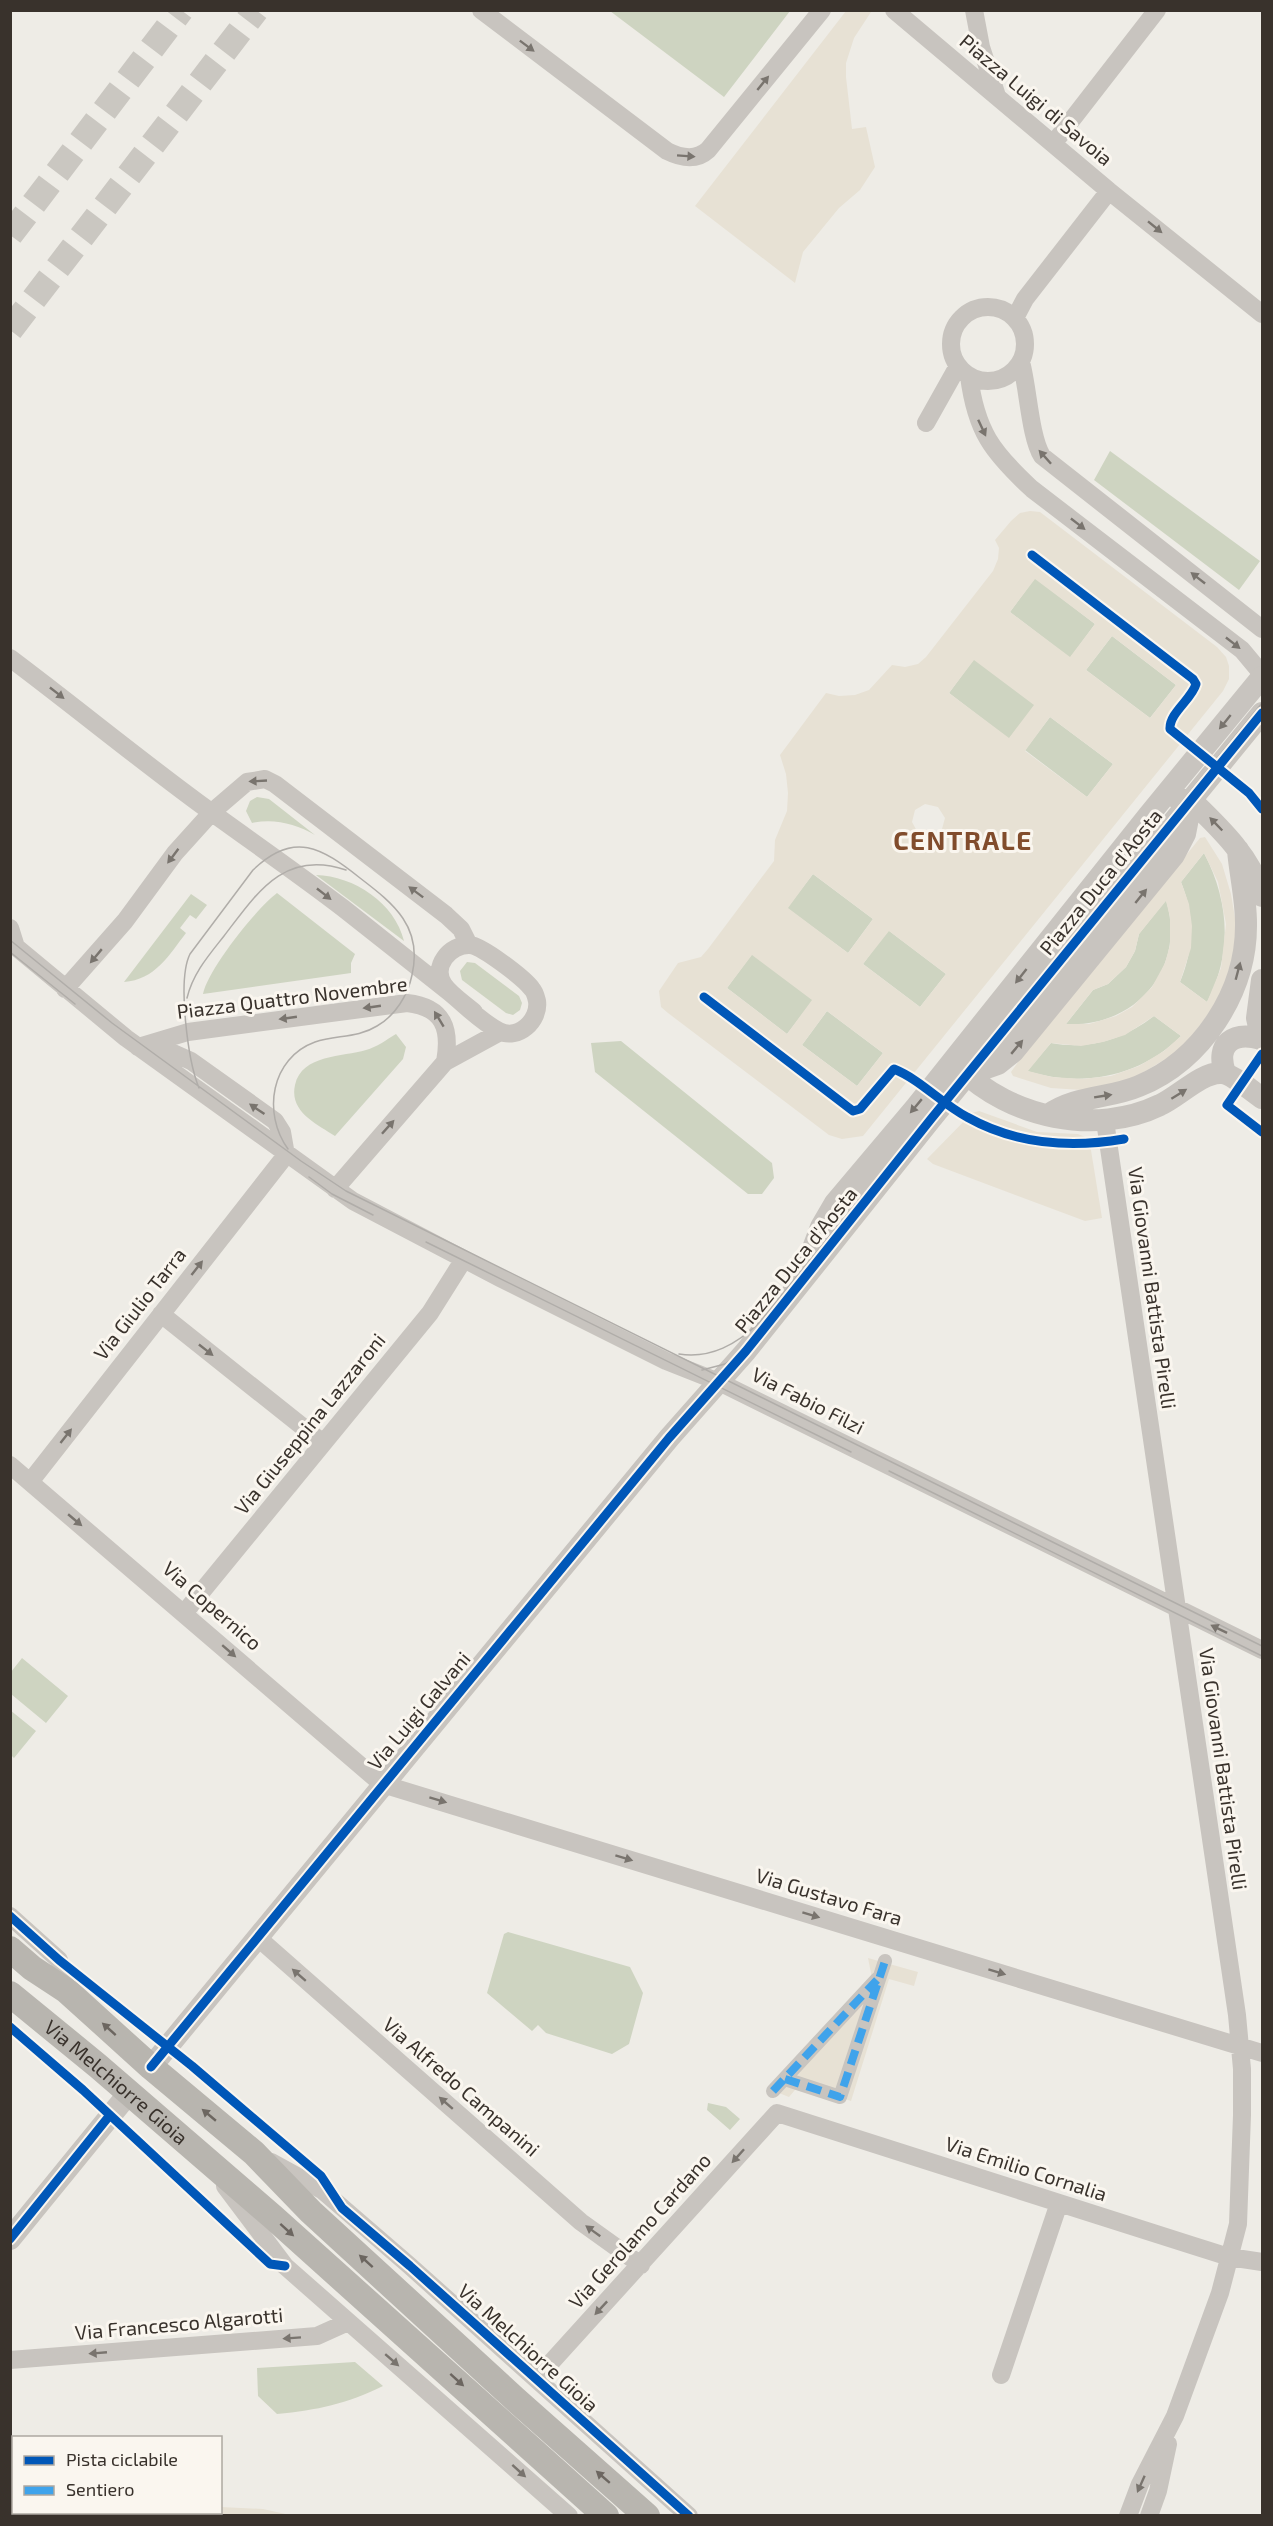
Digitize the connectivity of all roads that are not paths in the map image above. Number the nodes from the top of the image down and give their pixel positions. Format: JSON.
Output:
{"nodes":[{"id":1,"x":481,"y":10,"type":"edge"},
{"id":2,"x":822,"y":10,"type":"edge"},
{"id":3,"x":894,"y":10,"type":"edge"},
{"id":4,"x":974,"y":10,"type":"edge"},
{"id":5,"x":1157,"y":10,"type":"edge"},
{"id":6,"x":998,"y":98,"type":"junction"},
{"id":7,"x":1053,"y":144,"type":"junction"},
{"id":8,"x":1109,"y":191,"type":"junction"},
{"id":9,"x":1263,"y":314,"type":"edge"},
{"id":10,"x":1016,"y":318,"type":"junction"},
{"id":11,"x":1021,"y":362,"type":"junction"},
{"id":12,"x":963,"y":371,"type":"junction"},
{"id":13,"x":927,"y":423,"type":"dead end"},
{"id":14,"x":1263,"y":629,"type":"edge"},
{"id":15,"x":10,"y":658,"type":"edge"},
{"id":16,"x":1263,"y":676,"type":"edge"},
{"id":17,"x":1263,"y":713,"type":"edge"},
{"id":18,"x":1162,"y":800,"type":"junction"},
{"id":19,"x":1191,"y":800,"type":"junction"},
{"id":20,"x":212,"y":812,"type":"junction"},
{"id":21,"x":1238,"y":850,"type":"junction"},
{"id":22,"x":1263,"y":897,"type":"edge"},
{"id":23,"x":10,"y":928,"type":"edge"},
{"id":24,"x":469,"y":945,"type":"junction"},
{"id":25,"x":12,"y":950,"type":"edge"},
{"id":26,"x":1263,"y":981,"type":"edge"},
{"id":27,"x":65,"y":989,"type":"junction"},
{"id":28,"x":474,"y":1012,"type":"junction"},
{"id":29,"x":500,"y":1032,"type":"junction"},
{"id":30,"x":1262,"y":1039,"type":"edge"},
{"id":31,"x":141,"y":1047,"type":"junction"},
{"id":32,"x":446,"y":1062,"type":"junction"},
{"id":33,"x":960,"y":1068,"type":"junction"},
{"id":34,"x":1233,"y":1078,"type":"junction"},
{"id":35,"x":1263,"y":1098,"type":"edge"},
{"id":36,"x":1048,"y":1115,"type":"junction"},
{"id":37,"x":1105,"y":1121,"type":"junction"},
{"id":38,"x":286,"y":1155,"type":"junction"},
{"id":39,"x":335,"y":1189,"type":"junction"},
{"id":40,"x":835,"y":1203,"type":"junction"},
{"id":41,"x":852,"y":1218,"type":"junction"},
{"id":42,"x":464,"y":1259,"type":"junction"},
{"id":43,"x":801,"y":1282,"type":"junction"},
{"id":44,"x":161,"y":1314,"type":"junction"},
{"id":45,"x":719,"y":1382,"type":"junction"},
{"id":46,"x":323,"y":1443,"type":"junction"},
{"id":47,"x":10,"y":1465,"type":"edge"},
{"id":48,"x":30,"y":1482,"type":"junction"},
{"id":49,"x":1176,"y":1608,"type":"junction"},
{"id":50,"x":185,"y":1612,"type":"junction"},
{"id":51,"x":1263,"y":1650,"type":"edge"},
{"id":52,"x":382,"y":1784,"type":"junction"},
{"id":53,"x":10,"y":1916,"type":"edge"},
{"id":54,"x":256,"y":1937,"type":"junction"},
{"id":55,"x":10,"y":1949,"type":"edge"},
{"id":56,"x":885,"y":1962,"type":"dead end"},
{"id":57,"x":881,"y":1976,"type":"junction"},
{"id":58,"x":67,"y":1991,"type":"junction"},
{"id":59,"x":13,"y":1999,"type":"edge"},
{"id":60,"x":1240,"y":2046,"type":"junction"},
{"id":61,"x":1263,"y":2053,"type":"edge"},
{"id":62,"x":151,"y":2067,"type":"junction"},
{"id":63,"x":785,"y":2079,"type":"junction"},
{"id":64,"x":773,"y":2091,"type":"dead end"},
{"id":65,"x":129,"y":2093,"type":"junction"},
{"id":66,"x":777,"y":2113,"type":"joint"},
{"id":67,"x":254,"y":2153,"type":"junction"},
{"id":68,"x":210,"y":2165,"type":"junction"},
{"id":69,"x":1059,"y":2203,"type":"junction"},
{"id":70,"x":10,"y":2239,"type":"edge"},
{"id":71,"x":1229,"y":2257,"type":"junction"},
{"id":72,"x":1263,"y":2262,"type":"edge"},
{"id":73,"x":640,"y":2265,"type":"junction"},
{"id":74,"x":348,"y":2322,"type":"junction"},
{"id":75,"x":10,"y":2360,"type":"edge"},
{"id":76,"x":1000,"y":2375,"type":"dead end"},
{"id":77,"x":536,"y":2379,"type":"junction"},
{"id":78,"x":1175,"y":2416,"type":"junction"},
{"id":79,"x":1129,"y":2515,"type":"edge"},
{"id":80,"x":568,"y":2516,"type":"edge"},
{"id":81,"x":606,"y":2516,"type":"edge"},
{"id":82,"x":647,"y":2516,"type":"edge"},
{"id":83,"x":689,"y":2516,"type":"edge"},
{"id":84,"x":1149,"y":2516,"type":"edge"}],
"edges":[{"from":1,"to":2,"type":"street","one_way":true},
{"from":3,"to":6,"type":"street","name":"Piazza Luigi di Savoia"},
{"from":4,"to":6,"type":"street"},
{"from":5,"to":7,"type":"street"},
{"from":6,"to":7,"type":"street","name":"Piazza Luigi di Savoia"},
{"from":7,"to":8,"type":"street","name":"Piazza Luigi di Savoia"},
{"from":8,"to":9,"type":"street","one_way":true},
{"from":8,"to":10,"type":"street","name":"Piazza Luigi di Savoia"},
{"from":10,"to":11,"type":"street"},
{"from":10,"to":12,"type":"street"},
{"from":11,"to":12,"type":"street"},
{"from":14,"to":11,"type":"street","one_way":true},
{"from":12,"to":13,"type":"street"},
{"from":12,"to":16,"type":"street","name":"Piazza Duca d'Aosta","one_way":true},
{"from":15,"to":20,"type":"street","name":"Piazza Quattro Novembre","one_way":true},
{"from":16,"to":18,"type":"street","name":"Piazza Duca d'Aosta","one_way":true},
{"from":17,"to":19,"type":"street","name":"Piazza Duca d'Aosta"},
{"from":18,"to":19,"type":"street","name":"Piazza Duca d'Aosta"},
{"from":18,"to":33,"type":"street","name":"Piazza Duca d'Aosta","one_way":true},
{"from":21,"to":19,"type":"street","one_way":true},
{"from":19,"to":33,"type":"street","name":"Piazza Duca d'Aosta"},
{"from":24,"to":20,"type":"street","one_way":true},
{"from":20,"to":27,"type":"street","one_way":true},
{"from":20,"to":28,"type":"street","name":"Piazza Quattro Novembre","one_way":true},
{"from":21,"to":22,"type":"street"},
{"from":36,"to":21,"type":"street","one_way":true},
{"from":23,"to":25,"type":"street"},
{"from":24,"to":28,"type":"street","name":"Piazza Quattro Novembre"},
{"from":24,"to":29,"type":"street"},
{"from":25,"to":27,"type":"street"},
{"from":26,"to":30,"type":"street"},
{"from":27,"to":31,"type":"street"},
{"from":28,"to":29,"type":"street","name":"Piazza Quattro Novembre"},
{"from":29,"to":32,"type":"street"},
{"from":30,"to":34,"type":"street"},
{"from":32,"to":31,"type":"street","name":"Piazza Quattro Novembre","one_way":true},
{"from":31,"to":38,"type":"street"},
{"from":38,"to":31,"type":"street","one_way":true},
{"from":39,"to":32,"type":"street","one_way":true},
{"from":33,"to":36,"type":"street"},
{"from":33,"to":40,"type":"street","name":"Piazza Duca d'Aosta","one_way":true},
{"from":33,"to":41,"type":"street","name":"Piazza Duca d'Aosta"},
{"from":34,"to":35,"type":"street"},
{"from":37,"to":34,"type":"street","one_way":true},
{"from":36,"to":37,"type":"street"},
{"from":37,"to":49,"type":"street","name":"Via Giovanni Battista Pirelli"},
{"from":38,"to":39,"type":"street"},
{"from":44,"to":38,"type":"street","name":"Via Giulio Tarra","one_way":true},
{"from":39,"to":42,"type":"street","name":"Via Fabio Filzi"},
{"from":40,"to":41,"type":"street","name":"Piazza Duca d'Aosta"},
{"from":40,"to":43,"type":"street","name":"Piazza Duca d'Aosta"},
{"from":41,"to":43,"type":"street","name":"Piazza Duca d'Aosta"},
{"from":42,"to":45,"type":"street","name":"Via Fabio Filzi"},
{"from":42,"to":46,"type":"street","name":"Via Giuseppina Lazzaroni"},
{"from":43,"to":45,"type":"street","name":"Piazza Duca d'Aosta"},
{"from":44,"to":46,"type":"street","one_way":true},
{"from":48,"to":44,"type":"street","name":"Via Giulio Tarra","one_way":true},
{"from":45,"to":49,"type":"street","name":"Via Fabio Filzi"},
{"from":45,"to":52,"type":"street","name":"Via Luigi Galvani"},
{"from":46,"to":50,"type":"street","name":"Via Giuseppina Lazzaroni"},
{"from":47,"to":48,"type":"street","name":"Via Copernico"},
{"from":48,"to":50,"type":"street","name":"Via Copernico","one_way":true},
{"from":51,"to":49,"type":"street","name":"Via Fabio Filzi","one_way":true},
{"from":49,"to":60,"type":"street","name":"Via Giovanni Battista Pirelli"},
{"from":50,"to":52,"type":"street","name":"Via Copernico","one_way":true},
{"from":52,"to":54,"type":"street","name":"Via Luigi Galvani"},
{"from":52,"to":60,"type":"street","name":"Via Gustavo Fara","one_way":true},
{"from":53,"to":58,"type":"street","name":"Via Melchiorre Gioia"},
{"from":54,"to":62,"type":"street","name":"Via Luigi Galvani"},
{"from":73,"to":54,"type":"street","name":"Via Alfredo Campanini","one_way":true},
{"from":55,"to":58,"type":"main road","name":"Via Melchiorre Gioia"},
{"from":56,"to":57,"type":"street"},
{"from":57,"to":63,"type":"street"},
{"from":57,"to":63,"type":"street"},
{"from":62,"to":58,"type":"main road","name":"Via Melchiorre Gioia","one_way":true},
{"from":59,"to":65,"type":"main road","name":"Via Melchiorre Gioia"},
{"from":60,"to":61,"type":"street","name":"Via Gustavo Fara"},
{"from":60,"to":71,"type":"street","name":"Via Giovanni Battista Pirelli"},
{"from":62,"to":65,"type":"main road","name":"Via Luigi Galvani"},
{"from":67,"to":62,"type":"main road","name":"Via Melchiorre Gioia","one_way":true},
{"from":63,"to":64,"type":"street"},
{"from":65,"to":68,"type":"main road","name":"Via Melchiorre Gioia"},
{"from":65,"to":70,"type":"street","name":"Via Luigi Galvani"},
{"from":66,"to":69,"type":"street","name":"Via Emilio Cornalia"},
{"from":66,"to":73,"type":"street","name":"Via Gerolamo Cardano","one_way":true},
{"from":67,"to":77,"type":"street","name":"Via Melchiorre Gioia"},
{"from":82,"to":67,"type":"main road","name":"Via Melchiorre Gioia","one_way":true},
{"from":68,"to":74,"type":"street","name":"Via Melchiorre Gioia"},
{"from":68,"to":81,"type":"main road","name":"Via Melchiorre Gioia","one_way":true},
{"from":69,"to":71,"type":"street","name":"Via Emilio Cornalia"},
{"from":69,"to":76,"type":"street"},
{"from":71,"to":72,"type":"street","name":"Via Emilio Cornalia"},
{"from":71,"to":78,"type":"street","name":"Via Giovanni Battista Pirelli"},
{"from":73,"to":77,"type":"street","name":"Via Gerolamo Cardano","one_way":true},
{"from":74,"to":75,"type":"street","name":"Via Francesco Algarotti","one_way":true},
{"from":74,"to":80,"type":"street","name":"Via Melchiorre Gioia","one_way":true},
{"from":77,"to":83,"type":"street","name":"Via Melchiorre Gioia"},
{"from":78,"to":79,"type":"street","name":"Via Giovanni Battista Pirelli","one_way":true},
{"from":78,"to":84,"type":"street","name":"Via Giovanni Battista Pirelli"}]}
